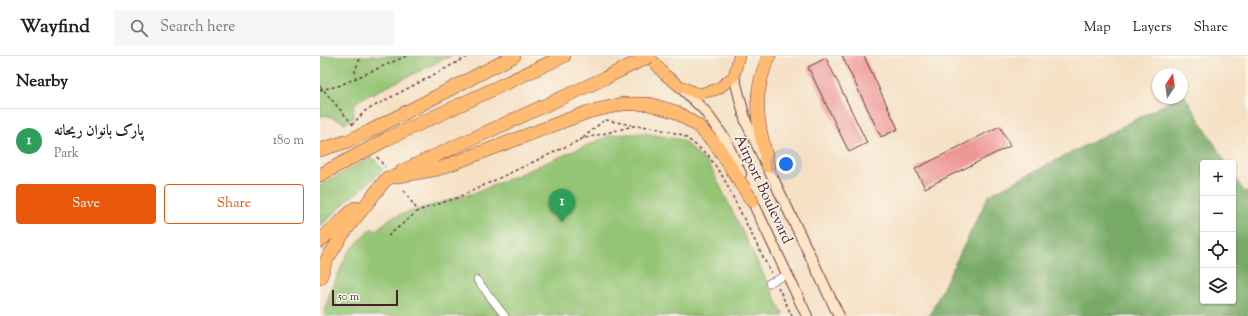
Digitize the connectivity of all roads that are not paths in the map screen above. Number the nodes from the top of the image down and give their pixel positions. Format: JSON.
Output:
{"nodes":[{"id":1,"x":514,"y":56,"type":"edge"},
{"id":2,"x":564,"y":56,"type":"edge"},
{"id":3,"x":649,"y":56,"type":"edge"},
{"id":4,"x":738,"y":56,"type":"edge"},
{"id":5,"x":769,"y":56,"type":"edge"},
{"id":6,"x":734,"y":76,"type":"junction"},
{"id":7,"x":678,"y":85,"type":"junction"},
{"id":8,"x":387,"y":139,"type":"junction"},
{"id":9,"x":320,"y":150,"type":"edge"},
{"id":10,"x":320,"y":159,"type":"edge"},
{"id":11,"x":768,"y":166,"type":"junction"},
{"id":12,"x":386,"y":172,"type":"junction"},
{"id":13,"x":320,"y":176,"type":"edge"},
{"id":14,"x":752,"y":201,"type":"junction"},
{"id":15,"x":320,"y":241,"type":"edge"},
{"id":16,"x":787,"y":275,"type":"junction"},
{"id":17,"x":320,"y":278,"type":"edge"},
{"id":18,"x":477,"y":280,"type":"dead end"},
{"id":19,"x":772,"y":282,"type":"road end"},
{"id":20,"x":505,"y":316,"type":"edge"},
{"id":21,"x":807,"y":316,"type":"edge"},
{"id":22,"x":839,"y":316,"type":"edge"}],
"edges":[{"from":1,"to":9,"type":"highway"},
{"from":2,"to":8,"type":"highway"},
{"from":3,"to":7,"type":"main road"},
{"from":3,"to":12,"type":"highway","bridge":true},
{"from":4,"to":6,"type":"main road"},
{"from":5,"to":11,"type":"highway"},
{"from":6,"to":7,"type":"main road"},
{"from":6,"to":11,"type":"main road","name":"Airport Boulevard"},
{"from":7,"to":14,"type":"main road","name":"Airport Boulevard"},
{"from":8,"to":10,"type":"highway"},
{"from":8,"to":13,"type":"highway"},
{"from":11,"to":22,"type":"main road","name":"Airport Boulevard"},
{"from":12,"to":14,"type":"highway"},
{"from":12,"to":15,"type":"highway"},
{"from":12,"to":17,"type":"highway"},
{"from":14,"to":16,"type":"main road","name":"Airport Boulevard"},
{"from":16,"to":19,"type":"street"},
{"from":16,"to":21,"type":"main road","name":"Airport Boulevard"},
{"from":18,"to":20,"type":"street"}]}
